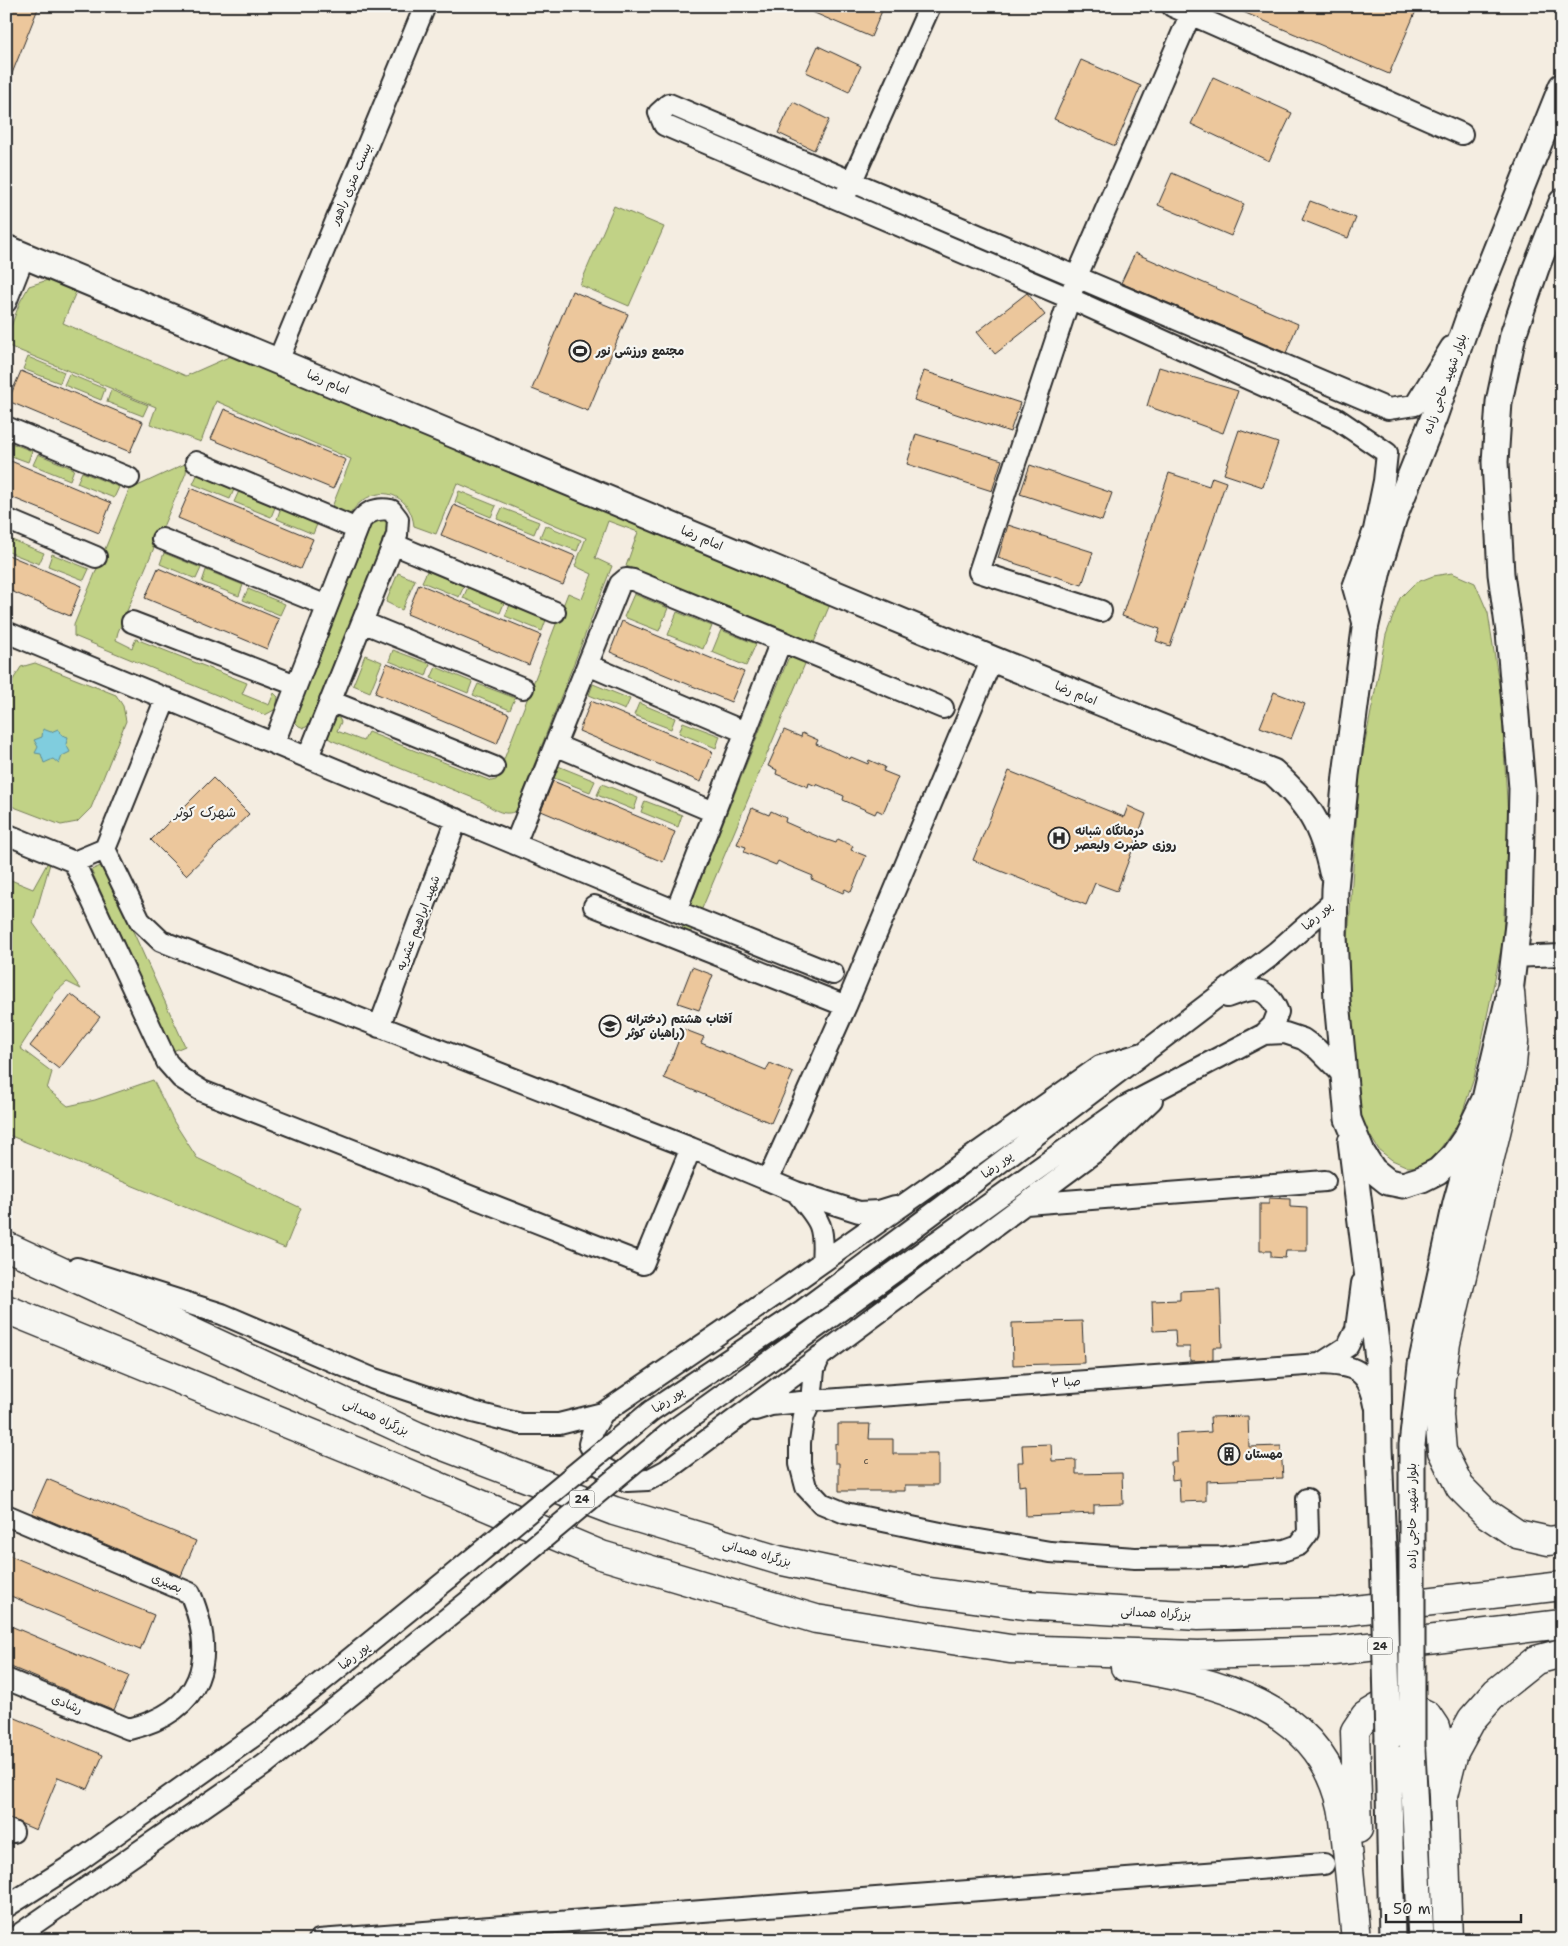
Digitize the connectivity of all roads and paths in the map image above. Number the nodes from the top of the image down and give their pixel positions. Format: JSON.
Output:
{"nodes":[{"id":1,"x":425,"y":6,"type":"edge"},
{"id":2,"x":930,"y":6,"type":"edge"},
{"id":3,"x":1186,"y":9,"type":"edge"},
{"id":4,"x":1562,"y":86,"type":"edge"},
{"id":5,"x":1462,"y":134,"type":"dead end"},
{"id":6,"x":852,"y":181,"type":"junction"},
{"id":7,"x":843,"y":202,"type":"junction"},
{"id":8,"x":1562,"y":202,"type":"edge"},
{"id":9,"x":1555,"y":232,"type":"edge"},
{"id":10,"x":15,"y":252,"type":"edge"},
{"id":11,"x":1077,"y":276,"type":"junction"},
{"id":12,"x":1069,"y":298,"type":"junction"},
{"id":13,"x":6,"y":302,"type":"edge"},
{"id":14,"x":1468,"y":320,"type":"junction"},
{"id":15,"x":278,"y":361,"type":"junction"},
{"id":16,"x":6,"y":427,"type":"edge"},
{"id":17,"x":196,"y":462,"type":"dead end"},
{"id":18,"x":129,"y":478,"type":"dead end"},
{"id":19,"x":6,"y":519,"type":"edge"},
{"id":20,"x":357,"y":529,"type":"junction"},
{"id":21,"x":162,"y":539,"type":"dead end"},
{"id":22,"x":393,"y":544,"type":"junction"},
{"id":23,"x":96,"y":557,"type":"dead end"},
{"id":24,"x":327,"y":606,"type":"junction"},
{"id":25,"x":1101,"y":610,"type":"dead end"},
{"id":26,"x":555,"y":612,"type":"dead end"},
{"id":27,"x":132,"y":622,"type":"dead end"},
{"id":28,"x":362,"y":622,"type":"junction"},
{"id":29,"x":1366,"y":629,"type":"junction"},
{"id":30,"x":6,"y":632,"type":"edge"},
{"id":31,"x":781,"y":641,"type":"junction"},
{"id":32,"x":992,"y":659,"type":"junction"},
{"id":33,"x":588,"y":665,"type":"junction"},
{"id":34,"x":296,"y":686,"type":"junction"},
{"id":35,"x":523,"y":688,"type":"dead end"},
{"id":36,"x":166,"y":698,"type":"junction"},
{"id":37,"x":330,"y":701,"type":"junction"},
{"id":38,"x":944,"y":708,"type":"dead end"},
{"id":39,"x":745,"y":732,"type":"junction"},
{"id":40,"x":274,"y":743,"type":"junction"},
{"id":41,"x":555,"y":745,"type":"junction"},
{"id":42,"x":308,"y":757,"type":"junction"},
{"id":43,"x":494,"y":767,"type":"dead end"},
{"id":44,"x":714,"y":812,"type":"junction"},
{"id":45,"x":457,"y":819,"type":"junction"},
{"id":46,"x":6,"y":834,"type":"edge"},
{"id":47,"x":515,"y":844,"type":"junction"},
{"id":48,"x":105,"y":849,"type":"junction"},
{"id":49,"x":74,"y":862,"type":"junction"},
{"id":50,"x":1335,"y":894,"type":"junction"},
{"id":51,"x":594,"y":906,"type":"dead end"},
{"id":52,"x":676,"y":911,"type":"junction"},
{"id":53,"x":1562,"y":955,"type":"edge"},
{"id":54,"x":1514,"y":957,"type":"junction"},
{"id":55,"x":833,"y":974,"type":"dead end"},
{"id":56,"x":1510,"y":992,"type":"junction"},
{"id":57,"x":1213,"y":1001,"type":"junction"},
{"id":58,"x":846,"y":1006,"type":"junction"},
{"id":59,"x":379,"y":1026,"type":"junction"},
{"id":60,"x":1264,"y":1034,"type":"junction"},
{"id":61,"x":1146,"y":1052,"type":"junction"},
{"id":62,"x":1343,"y":1075,"type":"junction"},
{"id":63,"x":1169,"y":1083,"type":"junction"},
{"id":64,"x":1485,"y":1099,"type":"junction"},
{"id":65,"x":1348,"y":1119,"type":"junction"},
{"id":66,"x":691,"y":1148,"type":"junction"},
{"id":67,"x":768,"y":1180,"type":"junction"},
{"id":68,"x":1325,"y":1181,"type":"dead end"},
{"id":69,"x":796,"y":1192,"type":"junction"},
{"id":70,"x":909,"y":1201,"type":"junction"},
{"id":71,"x":1026,"y":1204,"type":"junction"},
{"id":72,"x":1364,"y":1245,"type":"junction"},
{"id":73,"x":6,"y":1246,"type":"edge"},
{"id":74,"x":822,"y":1262,"type":"junction"},
{"id":75,"x":6,"y":1309,"type":"edge"},
{"id":76,"x":820,"y":1356,"type":"junction"},
{"id":77,"x":1320,"y":1364,"type":"junction"},
{"id":78,"x":811,"y":1400,"type":"junction"},
{"id":79,"x":603,"y":1413,"type":"junction"},
{"id":80,"x":744,"y":1413,"type":"junction"},
{"id":81,"x":1379,"y":1427,"type":"junction"},
{"id":82,"x":1307,"y":1499,"type":"dead end"},
{"id":83,"x":6,"y":1515,"type":"edge"},
{"id":84,"x":1562,"y":1539,"type":"edge"},
{"id":85,"x":1562,"y":1586,"type":"edge"},
{"id":86,"x":1562,"y":1624,"type":"edge"},
{"id":87,"x":1010,"y":1649,"type":"junction"},
{"id":88,"x":1562,"y":1653,"type":"edge"},
{"id":89,"x":6,"y":1679,"type":"edge"},
{"id":90,"x":129,"y":1729,"type":"joint"},
{"id":91,"x":1443,"y":1796,"type":"junction"},
{"id":92,"x":1324,"y":1864,"type":"dead end"},
{"id":93,"x":6,"y":1908,"type":"edge"},
{"id":94,"x":11,"y":1940,"type":"edge"},
{"id":95,"x":319,"y":1940,"type":"edge"},
{"id":96,"x":1356,"y":1940,"type":"edge"},
{"id":97,"x":1362,"y":1940,"type":"edge"},
{"id":98,"x":1392,"y":1940,"type":"edge"},
{"id":99,"x":1421,"y":1940,"type":"edge"},
{"id":100,"x":1448,"y":1940,"type":"edge"}],
"edges":[{"from":1,"to":15,"type":"street","name":"بیست متری راهور"},
{"from":2,"to":6,"type":"street"},
{"from":3,"to":5,"type":"street"},
{"from":3,"to":11,"type":"street"},
{"from":4,"to":14,"type":"main road","name":"بلوار شهید حاجی زاده"},
{"from":6,"to":7,"type":"street"},
{"from":6,"to":7,"type":"street"},
{"from":6,"to":11,"type":"street"},
{"from":7,"to":12,"type":"street"},
{"from":8,"to":9,"type":"main road"},
{"from":9,"to":54,"type":"main road"},
{"from":10,"to":13,"type":"street"},
{"from":10,"to":15,"type":"main road","name":"امام رضا"},
{"from":11,"to":12,"type":"street"},
{"from":11,"to":14,"type":"street"},
{"from":12,"to":25,"type":"street"},
{"from":12,"to":29,"type":"street"},
{"from":14,"to":29,"type":"main road","name":"بلوار شهید حاجی زاده"},
{"from":15,"to":32,"type":"main road","name":"امام رضا"},
{"from":16,"to":18,"type":"street"},
{"from":17,"to":20,"type":"street"},
{"from":19,"to":23,"type":"street"},
{"from":20,"to":22,"type":"street"},
{"from":20,"to":24,"type":"street"},
{"from":21,"to":24,"type":"street"},
{"from":22,"to":26,"type":"street"},
{"from":22,"to":28,"type":"street"},
{"from":24,"to":34,"type":"street"},
{"from":27,"to":34,"type":"street"},
{"from":28,"to":35,"type":"street"},
{"from":28,"to":37,"type":"street"},
{"from":29,"to":50,"type":"main road","name":"بلوار شهید حاجی زاده"},
{"from":30,"to":36,"type":"street"},
{"from":31,"to":33,"type":"street"},
{"from":31,"to":38,"type":"street"},
{"from":31,"to":39,"type":"street"},
{"from":32,"to":50,"type":"main road","name":"امام رضا"},
{"from":32,"to":58,"type":"street"},
{"from":33,"to":39,"type":"street"},
{"from":33,"to":41,"type":"street"},
{"from":34,"to":40,"type":"street"},
{"from":36,"to":40,"type":"street"},
{"from":36,"to":48,"type":"street"},
{"from":37,"to":42,"type":"street"},
{"from":37,"to":43,"type":"street"},
{"from":39,"to":44,"type":"street"},
{"from":40,"to":42,"type":"street"},
{"from":41,"to":44,"type":"street"},
{"from":41,"to":47,"type":"street"},
{"from":42,"to":45,"type":"street"},
{"from":44,"to":52,"type":"street"},
{"from":45,"to":47,"type":"street"},
{"from":45,"to":59,"type":"street","name":"شهید ابراهیم عشریه"},
{"from":46,"to":49,"type":"street"},
{"from":47,"to":52,"type":"street"},
{"from":48,"to":49,"type":"street"},
{"from":48,"to":59,"type":"street"},
{"from":49,"to":66,"type":"street"},
{"from":50,"to":57,"type":"street","name":"پور رضا"},
{"from":50,"to":62,"type":"main road"},
{"from":51,"to":58,"type":"street"},
{"from":52,"to":55,"type":"street"},
{"from":53,"to":54,"type":"street"},
{"from":54,"to":56,"type":"main road"},
{"from":56,"to":64,"type":"main road"},
{"from":56,"to":84,"type":"highway"},
{"from":57,"to":60,"type":"street"},
{"from":57,"to":61,"type":"street","name":"پور رضا"},
{"from":58,"to":67,"type":"street"},
{"from":59,"to":66,"type":"street"},
{"from":60,"to":62,"type":"street"},
{"from":60,"to":63,"type":"street"},
{"from":61,"to":70,"type":"street"},
{"from":61,"to":93,"type":"street","name":"پور رضا","bridge":true},
{"from":62,"to":65,"type":"main road"},
{"from":63,"to":71,"type":"street"},
{"from":63,"to":94,"type":"street","bridge":true},
{"from":64,"to":65,"type":"main road"},
{"from":64,"to":99,"type":"main road","name":"بلوار شهید حاجی زاده","bridge":true},
{"from":65,"to":72,"type":"main road"},
{"from":66,"to":67,"type":"street"},
{"from":67,"to":69,"type":"street"},
{"from":68,"to":71,"type":"street"},
{"from":69,"to":70,"type":"street"},
{"from":69,"to":74,"type":"street"},
{"from":70,"to":74,"type":"street"},
{"from":71,"to":76,"type":"street"},
{"from":72,"to":77,"type":"street"},
{"from":72,"to":81,"type":"main road"},
{"from":73,"to":79,"type":"street"},
{"from":73,"to":85,"type":"highway","name":"بزرگراه همدانی","number":"24"},
{"from":74,"to":79,"type":"street"},
{"from":75,"to":87,"type":"highway","number":"24"},
{"from":76,"to":78,"type":"street"},
{"from":76,"to":80,"type":"street"},
{"from":77,"to":78,"type":"street","name":"صبا ۲"},
{"from":77,"to":81,"type":"street","name":"صبا ۲"},
{"from":78,"to":80,"type":"street","name":"صبا ۲"},
{"from":78,"to":82,"type":"street"},
{"from":79,"to":80,"type":"street"},
{"from":81,"to":98,"type":"main road","bridge":true},
{"from":83,"to":90,"type":"street","name":"بصیری"},
{"from":86,"to":87,"type":"highway","number":"24"},
{"from":87,"to":96,"type":"highway"},
{"from":88,"to":91,"type":"highway"},
{"from":89,"to":90,"type":"street","name":"رشادی"},
{"from":91,"to":97,"type":"highway"},
{"from":91,"to":100,"type":"highway"},
{"from":92,"to":95,"type":"street"}]}
